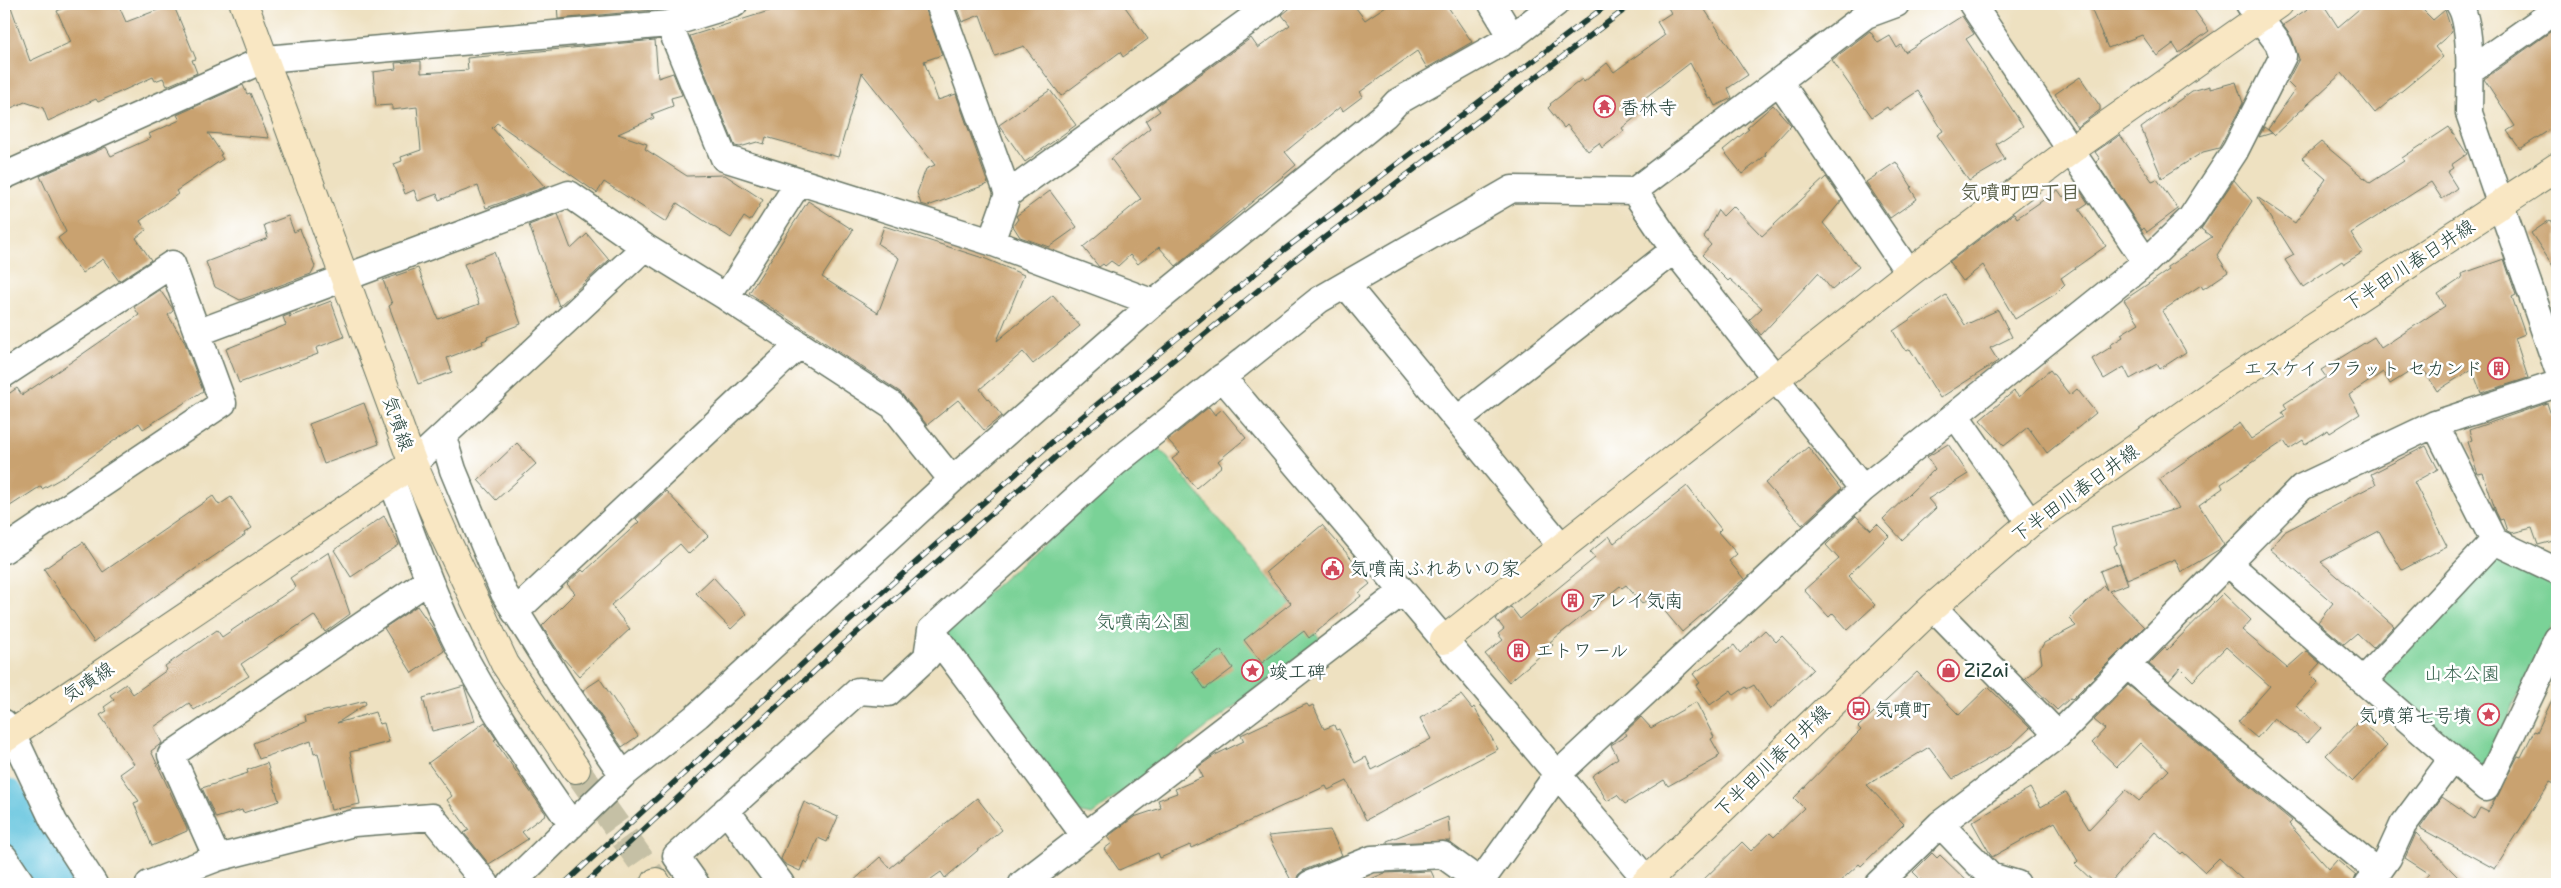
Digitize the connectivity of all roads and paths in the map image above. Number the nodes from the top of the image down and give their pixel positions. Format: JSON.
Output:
{"nodes":[{"id":1,"x":244,"y":4,"type":"edge"},
{"id":2,"x":730,"y":4,"type":"edge"},
{"id":3,"x":939,"y":4,"type":"edge"},
{"id":4,"x":1272,"y":4,"type":"edge"},
{"id":5,"x":1492,"y":4,"type":"edge"},
{"id":6,"x":1555,"y":4,"type":"edge"},
{"id":7,"x":1896,"y":4,"type":"edge"},
{"id":8,"x":1972,"y":4,"type":"edge"},
{"id":9,"x":2459,"y":4,"type":"edge"},
{"id":10,"x":2262,"y":8,"type":"edge"},
{"id":11,"x":2557,"y":9,"type":"edge"},
{"id":12,"x":669,"y":24,"type":"junction"},
{"id":13,"x":1512,"y":37,"type":"junction"},
{"id":14,"x":265,"y":58,"type":"junction"},
{"id":15,"x":2469,"y":71,"type":"junction"},
{"id":16,"x":1779,"y":81,"type":"junction"},
{"id":17,"x":2071,"y":150,"type":"junction"},
{"id":18,"x":2557,"y":167,"type":"edge"},
{"id":19,"x":4,"y":176,"type":"edge"},
{"id":20,"x":799,"y":182,"type":"junction"},
{"id":21,"x":1634,"y":191,"type":"junction"},
{"id":22,"x":1008,"y":194,"type":"junction"},
{"id":23,"x":2502,"y":204,"type":"junction"},
{"id":24,"x":991,"y":242,"type":"junction"},
{"id":25,"x":644,"y":247,"type":"junction"},
{"id":26,"x":1674,"y":250,"type":"junction"},
{"id":27,"x":2146,"y":262,"type":"junction"},
{"id":28,"x":1909,"y":274,"type":"junction"},
{"id":29,"x":346,"y":276,"type":"junction"},
{"id":30,"x":1346,"y":285,"type":"junction"},
{"id":31,"x":726,"y":297,"type":"junction"},
{"id":32,"x":1154,"y":303,"type":"junction"},
{"id":33,"x":198,"y":333,"type":"junction"},
{"id":34,"x":799,"y":345,"type":"junction"},
{"id":35,"x":2557,"y":367,"type":"edge"},
{"id":36,"x":4,"y":374,"type":"edge"},
{"id":37,"x":1222,"y":377,"type":"junction"},
{"id":38,"x":1776,"y":379,"type":"junction"},
{"id":39,"x":2557,"y":384,"type":"edge"},
{"id":40,"x":1956,"y":416,"type":"junction"},
{"id":41,"x":1458,"y":419,"type":"junction"},
{"id":42,"x":2436,"y":424,"type":"junction"},
{"id":43,"x":443,"y":437,"type":"junction"},
{"id":44,"x":413,"y":464,"type":"junction"},
{"id":45,"x":391,"y":479,"type":"junction"},
{"id":46,"x":952,"y":480,"type":"junction"},
{"id":47,"x":1863,"y":489,"type":"junction"},
{"id":48,"x":2030,"y":523,"type":"junction"},
{"id":49,"x":2494,"y":541,"type":"junction"},
{"id":50,"x":1561,"y":546,"type":"junction"},
{"id":51,"x":4,"y":550,"type":"edge"},
{"id":52,"x":2228,"y":563,"type":"junction"},
{"id":53,"x":2557,"y":572,"type":"edge"},
{"id":54,"x":430,"y":580,"type":"junction"},
{"id":55,"x":1402,"y":592,"type":"junction"},
{"id":56,"x":1933,"y":607,"type":"junction"},
{"id":57,"x":515,"y":612,"type":"junction"},
{"id":58,"x":931,"y":630,"type":"junction"},
{"id":59,"x":2557,"y":639,"type":"edge"},
{"id":60,"x":1444,"y":640,"type":"junction"},
{"id":61,"x":2128,"y":666,"type":"junction"},
{"id":62,"x":2363,"y":681,"type":"junction"},
{"id":63,"x":6,"y":731,"type":"edge"},
{"id":64,"x":2058,"y":735,"type":"junction"},
{"id":65,"x":2452,"y":759,"type":"junction"},
{"id":66,"x":576,"y":769,"type":"tunnel mouth"},
{"id":67,"x":623,"y":775,"type":"junction"},
{"id":68,"x":1557,"y":775,"type":"junction"},
{"id":69,"x":726,"y":810,"type":"junction"},
{"id":70,"x":1940,"y":824,"type":"junction"},
{"id":71,"x":572,"y":825,"type":"junction"},
{"id":72,"x":1085,"y":836,"type":"junction"},
{"id":73,"x":4,"y":857,"type":"edge"},
{"id":74,"x":217,"y":858,"type":"junction"},
{"id":75,"x":2373,"y":878,"type":"edge"},
{"id":76,"x":1480,"y":883,"type":"edge"},
{"id":77,"x":1647,"y":883,"type":"edge"},
{"id":78,"x":22,"y":884,"type":"edge"},
{"id":79,"x":94,"y":884,"type":"edge"},
{"id":80,"x":149,"y":884,"type":"edge"},
{"id":81,"x":486,"y":884,"type":"edge"},
{"id":82,"x":511,"y":884,"type":"edge"},
{"id":83,"x":696,"y":884,"type":"edge"},
{"id":84,"x":781,"y":884,"type":"edge"},
{"id":85,"x":1022,"y":884,"type":"edge"},
{"id":86,"x":1310,"y":884,"type":"edge"},
{"id":87,"x":1878,"y":884,"type":"edge"},
{"id":88,"x":2017,"y":884,"type":"edge"}],
"edges":[{"from":1,"to":14,"type":"street","name":"気噴線"},
{"from":2,"to":12,"type":"street"},
{"from":3,"to":22,"type":"street"},
{"from":4,"to":22,"type":"street"},
{"from":5,"to":13,"type":"street"},
{"from":6,"to":13,"type":"street"},
{"from":7,"to":16,"type":"street"},
{"from":8,"to":17,"type":"street"},
{"from":9,"to":15,"type":"street"},
{"from":10,"to":17,"type":"street"},
{"from":10,"to":27,"type":"street"},
{"from":11,"to":15,"type":"street"},
{"from":12,"to":14,"type":"street"},
{"from":12,"to":20,"type":"street"},
{"from":13,"to":32,"type":"street"},
{"from":14,"to":19,"type":"street"},
{"from":14,"to":29,"type":"street","name":"気噴線"},
{"from":15,"to":23,"type":"street"},
{"from":16,"to":21,"type":"street"},
{"from":16,"to":28,"type":"street"},
{"from":17,"to":27,"type":"street"},
{"from":17,"to":28,"type":"street"},
{"from":18,"to":23,"type":"street","name":"下半田川春日井線"},
{"from":20,"to":24,"type":"street"},
{"from":20,"to":31,"type":"street"},
{"from":21,"to":26,"type":"street"},
{"from":21,"to":30,"type":"street"},
{"from":22,"to":24,"type":"street"},
{"from":23,"to":35,"type":"street"},
{"from":23,"to":48,"type":"street","name":"下半田川春日井線"},
{"from":24,"to":32,"type":"street"},
{"from":25,"to":29,"type":"street"},
{"from":25,"to":31,"type":"street"},
{"from":25,"to":43,"type":"street"},
{"from":26,"to":38,"type":"street"},
{"from":26,"to":41,"type":"street"},
{"from":27,"to":40,"type":"street"},
{"from":28,"to":38,"type":"street"},
{"from":29,"to":33,"type":"street"},
{"from":29,"to":44,"type":"street","name":"気噴線"},
{"from":30,"to":37,"type":"street"},
{"from":30,"to":41,"type":"street"},
{"from":31,"to":34,"type":"street"},
{"from":32,"to":46,"type":"street"},
{"from":33,"to":36,"type":"street"},
{"from":33,"to":51,"type":"street"},
{"from":34,"to":46,"type":"street"},
{"from":34,"to":57,"type":"street"},
{"from":37,"to":55,"type":"street"},
{"from":37,"to":58,"type":"street"},
{"from":38,"to":47,"type":"street"},
{"from":38,"to":50,"type":"street"},
{"from":39,"to":42,"type":"street"},
{"from":40,"to":47,"type":"street"},
{"from":40,"to":48,"type":"street"},
{"from":41,"to":50,"type":"street"},
{"from":42,"to":49,"type":"street"},
{"from":42,"to":52,"type":"street"},
{"from":43,"to":44,"type":"street"},
{"from":43,"to":57,"type":"street"},
{"from":44,"to":45,"type":"street","name":"気噴線"},
{"from":44,"to":66,"type":"street"},
{"from":45,"to":54,"type":"street"},
{"from":45,"to":63,"type":"street","name":"気噴線"},
{"from":46,"to":67,"type":"street"},
{"from":47,"to":68,"type":"street"},
{"from":48,"to":56,"type":"street","name":"下半田川春日井線"},
{"from":49,"to":53,"type":"street"},
{"from":49,"to":62,"type":"street"},
{"from":50,"to":60,"type":"street"},
{"from":52,"to":61,"type":"street"},
{"from":52,"to":62,"type":"street"},
{"from":54,"to":71,"type":"street"},
{"from":54,"to":74,"type":"street"},
{"from":55,"to":60,"type":"street"},
{"from":55,"to":72,"type":"street"},
{"from":56,"to":64,"type":"street"},
{"from":56,"to":77,"type":"street","name":"下半田川春日井線"},
{"from":57,"to":67,"type":"street"},
{"from":58,"to":69,"type":"street"},
{"from":58,"to":72,"type":"street"},
{"from":59,"to":65,"type":"street"},
{"from":60,"to":68,"type":"street"},
{"from":61,"to":64,"type":"street"},
{"from":61,"to":75,"type":"street"},
{"from":62,"to":65,"type":"street"},
{"from":63,"to":79,"type":"street"},
{"from":64,"to":70,"type":"street"},
{"from":65,"to":75,"type":"street"},
{"from":67,"to":71,"type":"street"},
{"from":68,"to":76,"type":"street"},
{"from":68,"to":77,"type":"street"},
{"from":69,"to":83,"type":"street"},
{"from":69,"to":84,"type":"street"},
{"from":70,"to":87,"type":"street"},
{"from":70,"to":88,"type":"street"},
{"from":71,"to":82,"type":"street"},
{"from":72,"to":85,"type":"street"},
{"from":73,"to":78,"type":"street"},
{"from":74,"to":80,"type":"street"},
{"from":74,"to":81,"type":"street"},
{"from":76,"to":86,"type":"street"}]}
